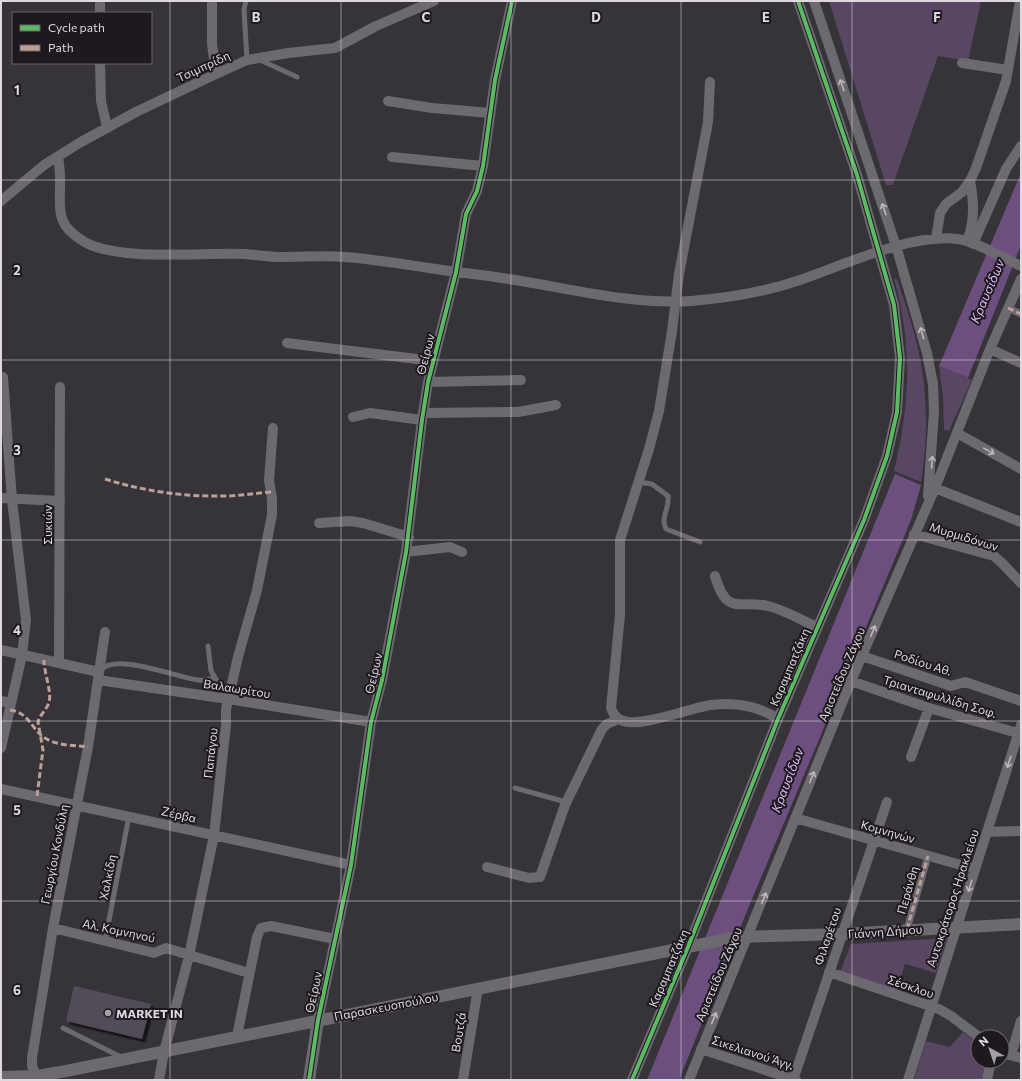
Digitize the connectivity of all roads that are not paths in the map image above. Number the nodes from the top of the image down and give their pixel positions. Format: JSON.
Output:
{"nodes":[{"id":1,"x":100,"y":1,"type":"edge"},
{"id":2,"x":212,"y":1,"type":"edge"},
{"id":3,"x":246,"y":1,"type":"edge"},
{"id":4,"x":434,"y":1,"type":"edge"},
{"id":5,"x":512,"y":1,"type":"edge"},
{"id":6,"x":798,"y":1,"type":"edge"},
{"id":7,"x":814,"y":1,"type":"edge"},
{"id":8,"x":1020,"y":1,"type":"edge"},
{"id":9,"x":100,"y":12,"type":"edge"},
{"id":10,"x":252,"y":59,"type":"junction"},
{"id":11,"x":962,"y":63,"type":"dead end"},
{"id":12,"x":100,"y":64,"type":"edge"},
{"id":13,"x":1008,"y":70,"type":"junction"},
{"id":14,"x":216,"y":74,"type":"junction"},
{"id":15,"x":296,"y":77,"type":"dead end"},
{"id":16,"x":710,"y":82,"type":"dead end"},
{"id":17,"x":388,"y":101,"type":"dead end"},
{"id":18,"x":490,"y":113,"type":"junction"},
{"id":19,"x":107,"y":127,"type":"junction"},
{"id":20,"x":1021,"y":146,"type":"edge"},
{"id":21,"x":58,"y":156,"type":"junction"},
{"id":22,"x":392,"y":158,"type":"dead end"},
{"id":23,"x":483,"y":166,"type":"junction"},
{"id":24,"x":970,"y":181,"type":"junction"},
{"id":25,"x":1,"y":201,"type":"edge"},
{"id":26,"x":936,"y":239,"type":"junction"},
{"id":27,"x":970,"y":242,"type":"junction"},
{"id":28,"x":896,"y":246,"type":"junction"},
{"id":29,"x":878,"y":251,"type":"junction"},
{"id":30,"x":1019,"y":265,"type":"edge"},
{"id":31,"x":456,"y":272,"type":"junction"},
{"id":32,"x":1021,"y":279,"type":"edge"},
{"id":33,"x":676,"y":302,"type":"junction"},
{"id":34,"x":1008,"y":308,"type":"junction"},
{"id":35,"x":1021,"y":314,"type":"edge"},
{"id":36,"x":286,"y":343,"type":"dead end"},
{"id":37,"x":990,"y":349,"type":"junction"},
{"id":38,"x":433,"y":361,"type":"junction"},
{"id":39,"x":1021,"y":363,"type":"edge"},
{"id":40,"x":3,"y":377,"type":"dead end"},
{"id":41,"x":521,"y":380,"type":"dead end"},
{"id":42,"x":428,"y":382,"type":"junction"},
{"id":43,"x":60,"y":387,"type":"dead end"},
{"id":44,"x":556,"y":406,"type":"dead end"},
{"id":45,"x":422,"y":416,"type":"junction"},
{"id":46,"x":353,"y":417,"type":"dead end"},
{"id":47,"x":273,"y":428,"type":"dead end"},
{"id":48,"x":957,"y":433,"type":"junction"},
{"id":49,"x":1021,"y":469,"type":"edge"},
{"id":50,"x":638,"y":481,"type":"junction"},
{"id":51,"x":936,"y":488,"type":"junction"},
{"id":52,"x":1,"y":498,"type":"edge"},
{"id":53,"x":12,"y":500,"type":"junction"},
{"id":54,"x":60,"y":501,"type":"junction"},
{"id":55,"x":924,"y":514,"type":"junction"},
{"id":56,"x":1021,"y":522,"type":"edge"},
{"id":57,"x":319,"y":523,"type":"dead end"},
{"id":58,"x":914,"y":534,"type":"junction"},
{"id":59,"x":409,"y":537,"type":"junction"},
{"id":60,"x":700,"y":542,"type":"dead end"},
{"id":61,"x":406,"y":552,"type":"junction"},
{"id":62,"x":462,"y":552,"type":"dead end"},
{"id":63,"x":715,"y":576,"type":"dead end"},
{"id":64,"x":1020,"y":578,"type":"edge"},
{"id":65,"x":817,"y":627,"type":"junction"},
{"id":66,"x":105,"y":632,"type":"dead end"},
{"id":67,"x":208,"y":646,"type":"dead end"},
{"id":68,"x":1,"y":650,"type":"edge"},
{"id":69,"x":22,"y":655,"type":"junction"},
{"id":70,"x":862,"y":656,"type":"junction"},
{"id":71,"x":59,"y":664,"type":"junction"},
{"id":72,"x":99,"y":676,"type":"junction"},
{"id":73,"x":214,"y":678,"type":"junction"},
{"id":74,"x":851,"y":681,"type":"junction"},
{"id":75,"x":228,"y":699,"type":"junction"},
{"id":76,"x":1021,"y":701,"type":"edge"},
{"id":77,"x":6,"y":702,"type":"edge"},
{"id":78,"x":929,"y":708,"type":"junction"},
{"id":79,"x":619,"y":719,"type":"junction"},
{"id":80,"x":778,"y":719,"type":"junction"},
{"id":81,"x":371,"y":722,"type":"junction"},
{"id":82,"x":1020,"y":731,"type":"edge"},
{"id":83,"x":1,"y":748,"type":"edge"},
{"id":84,"x":911,"y":757,"type":"dead end"},
{"id":85,"x":515,"y":788,"type":"dead end"},
{"id":86,"x":1,"y":789,"type":"edge"},
{"id":87,"x":566,"y":802,"type":"junction"},
{"id":88,"x":887,"y":802,"type":"dead end"},
{"id":89,"x":77,"y":805,"type":"junction"},
{"id":90,"x":129,"y":816,"type":"junction"},
{"id":91,"x":795,"y":818,"type":"junction"},
{"id":92,"x":1021,"y":831,"type":"edge"},
{"id":93,"x":987,"y":832,"type":"junction"},
{"id":94,"x":214,"y":835,"type":"junction"},
{"id":95,"x":874,"y":841,"type":"junction"},
{"id":96,"x":928,"y":856,"type":"junction"},
{"id":97,"x":351,"y":865,"type":"junction"},
{"id":98,"x":487,"y":867,"type":"dead end"},
{"id":99,"x":975,"y":869,"type":"junction"},
{"id":100,"x":1021,"y":924,"type":"edge"},
{"id":101,"x":957,"y":927,"type":"junction"},
{"id":102,"x":53,"y":928,"type":"junction"},
{"id":103,"x":907,"y":930,"type":"junction"},
{"id":104,"x":842,"y":934,"type":"junction"},
{"id":105,"x":743,"y":937,"type":"junction"},
{"id":106,"x":335,"y":939,"type":"junction"},
{"id":107,"x":105,"y":941,"type":"junction"},
{"id":108,"x":694,"y":945,"type":"junction"},
{"id":109,"x":189,"y":956,"type":"junction"},
{"id":110,"x":829,"y":972,"type":"junction"},
{"id":111,"x":249,"y":973,"type":"junction"},
{"id":112,"x":478,"y":988,"type":"junction"},
{"id":113,"x":932,"y":1006,"type":"junction"},
{"id":114,"x":318,"y":1020,"type":"junction"},
{"id":115,"x":1021,"y":1022,"type":"edge"},
{"id":116,"x":63,"y":1028,"type":"dead end"},
{"id":117,"x":970,"y":1030,"type":"edge"},
{"id":118,"x":236,"y":1036,"type":"junction"},
{"id":119,"x":701,"y":1049,"type":"junction"},
{"id":120,"x":164,"y":1052,"type":"junction"},
{"id":121,"x":1011,"y":1055,"type":"edge"},
{"id":122,"x":125,"y":1059,"type":"junction"},
{"id":123,"x":989,"y":1069,"type":"edge"},
{"id":124,"x":1,"y":1077,"type":"edge"},
{"id":125,"x":38,"y":1078,"type":"edge"},
{"id":126,"x":158,"y":1080,"type":"edge"},
{"id":127,"x":309,"y":1080,"type":"edge"},
{"id":128,"x":463,"y":1080,"type":"edge"},
{"id":129,"x":632,"y":1080,"type":"edge"},
{"id":130,"x":688,"y":1080,"type":"edge"},
{"id":131,"x":794,"y":1080,"type":"edge"},
{"id":132,"x":908,"y":1080,"type":"edge"},
{"id":133,"x":987,"y":1080,"type":"edge"}],
"edges":[{"from":1,"to":9,"type":"street"},
{"from":2,"to":14,"type":"street"},
{"from":3,"to":10,"type":"lane"},
{"from":4,"to":10,"type":"street","name":"Τσιμπρίδη"},
{"from":5,"to":18,"type":"street","name":"Θείρων"},
{"from":6,"to":29,"type":"street","name":"Καραμπατζάκη"},
{"from":28,"to":7,"type":"street","one_way":true},
{"from":8,"to":13,"type":"street"},
{"from":10,"to":14,"type":"street","name":"Τσιμπρίδη"},
{"from":10,"to":15,"type":"lane"},
{"from":11,"to":13,"type":"street"},
{"from":12,"to":19,"type":"street"},
{"from":13,"to":24,"type":"street"},
{"from":14,"to":19,"type":"street","name":"Τσιμπρίδη"},
{"from":16,"to":33,"type":"street"},
{"from":17,"to":18,"type":"street"},
{"from":18,"to":23,"type":"street","name":"Θείρων"},
{"from":19,"to":21,"type":"street","name":"Τσιμπρίδη"},
{"from":20,"to":27,"type":"street"},
{"from":21,"to":25,"type":"street","name":"Τσιμπρίδη"},
{"from":21,"to":31,"type":"street"},
{"from":22,"to":23,"type":"street"},
{"from":23,"to":31,"type":"street","name":"Θείρων"},
{"from":24,"to":26,"type":"street"},
{"from":24,"to":27,"type":"street"},
{"from":26,"to":27,"type":"street"},
{"from":26,"to":28,"type":"street"},
{"from":27,"to":30,"type":"street"},
{"from":28,"to":29,"type":"street"},
{"from":55,"to":28,"type":"street","one_way":true},
{"from":29,"to":33,"type":"street"},
{"from":29,"to":65,"type":"street","name":"Καραμπατζάκη"},
{"from":31,"to":33,"type":"street"},
{"from":31,"to":38,"type":"street","name":"Θείρων"},
{"from":32,"to":34,"type":"street","name":"Αριστείδου Ζάχου"},
{"from":33,"to":50,"type":"street"},
{"from":34,"to":35,"type":"street"},
{"from":34,"to":37,"type":"street","name":"Αριστείδου Ζάχου"},
{"from":36,"to":38,"type":"street"},
{"from":37,"to":39,"type":"street"},
{"from":37,"to":48,"type":"street","name":"Αριστείδου Ζάχου"},
{"from":38,"to":42,"type":"street","name":"Θείρων"},
{"from":40,"to":53,"type":"street"},
{"from":41,"to":42,"type":"street"},
{"from":42,"to":45,"type":"street","name":"Θείρων"},
{"from":43,"to":54,"type":"street","name":"Συκιών"},
{"from":44,"to":45,"type":"street"},
{"from":45,"to":46,"type":"street"},
{"from":45,"to":59,"type":"street","name":"Θείρων"},
{"from":47,"to":75,"type":"street","name":"Παπάγου"},
{"from":48,"to":49,"type":"street","one_way":true},
{"from":48,"to":51,"type":"street","name":"Αριστείδου Ζάχου"},
{"from":50,"to":60,"type":"lane"},
{"from":50,"to":79,"type":"street"},
{"from":51,"to":55,"type":"street","name":"Αριστείδου Ζάχου"},
{"from":51,"to":56,"type":"street"},
{"from":52,"to":53,"type":"street"},
{"from":53,"to":54,"type":"street"},
{"from":53,"to":69,"type":"street"},
{"from":54,"to":71,"type":"street","name":"Συκιών"},
{"from":55,"to":58,"type":"street","name":"Αριστείδου Ζάχου"},
{"from":57,"to":59,"type":"street"},
{"from":58,"to":64,"type":"street","name":"Μυρμιδόνων"},
{"from":70,"to":58,"type":"street","name":"Αριστείδου Ζάχου","one_way":true},
{"from":59,"to":61,"type":"street","name":"Θείρων"},
{"from":61,"to":62,"type":"street"},
{"from":61,"to":81,"type":"street","name":"Θείρων"},
{"from":63,"to":65,"type":"street"},
{"from":65,"to":80,"type":"street","name":"Καραμπατζάκη"},
{"from":66,"to":72,"type":"street","name":"Γεωργίου Κονδύλη"},
{"from":67,"to":73,"type":"lane"},
{"from":68,"to":69,"type":"street","name":"Βαλαωρίτου"},
{"from":69,"to":71,"type":"street","name":"Βαλαωρίτου"},
{"from":69,"to":77,"type":"street"},
{"from":70,"to":74,"type":"street","name":"Αριστείδου Ζάχου"},
{"from":70,"to":76,"type":"street","name":"Ροδίου Αθ."},
{"from":71,"to":72,"type":"street","name":"Βαλαωρίτου"},
{"from":72,"to":73,"type":"lane","name":"Βαλαωρίτου"},
{"from":72,"to":75,"type":"street","name":"Βαλαωρίτου"},
{"from":72,"to":89,"type":"street","name":"Γεωργίου Κονδύλη"},
{"from":73,"to":75,"type":"lane"},
{"from":74,"to":78,"type":"street","name":"Τριανταφυλλίδη Σοφ."},
{"from":91,"to":74,"type":"street","name":"Αριστείδου Ζάχου","one_way":true},
{"from":75,"to":81,"type":"street","name":"Βαλαωρίτου"},
{"from":75,"to":94,"type":"street","name":"Παπάγου"},
{"from":77,"to":83,"type":"street"},
{"from":78,"to":82,"type":"street","name":"Τριανταφυλλίδη Σοφ."},
{"from":78,"to":84,"type":"street"},
{"from":79,"to":80,"type":"street"},
{"from":79,"to":87,"type":"street"},
{"from":80,"to":108,"type":"street","name":"Καραμπατζάκη"},
{"from":81,"to":97,"type":"street","name":"Θείρων"},
{"from":82,"to":93,"type":"street","name":"Αυτοκράτορος Ηρακλείου","one_way":true},
{"from":85,"to":87,"type":"lane"},
{"from":86,"to":89,"type":"street","name":"Ζέρβα"},
{"from":87,"to":98,"type":"street"},
{"from":88,"to":95,"type":"street","name":"Φιλαρέτου"},
{"from":89,"to":90,"type":"street","name":"Ζέρβα"},
{"from":89,"to":102,"type":"street","name":"Γεωργίου Κονδύλη"},
{"from":90,"to":94,"type":"street","name":"Ζέρβα"},
{"from":90,"to":107,"type":"lane","name":"Χαλκίδη"},
{"from":91,"to":95,"type":"street","name":"Κομνηνών"},
{"from":105,"to":91,"type":"street","name":"Αριστείδου Ζάχου","one_way":true},
{"from":92,"to":93,"type":"street"},
{"from":93,"to":99,"type":"street","name":"Αυτοκράτορος Ηρακλείου"},
{"from":94,"to":97,"type":"street","name":"Ζέρβα"},
{"from":94,"to":109,"type":"street","name":"Παπάγου"},
{"from":95,"to":96,"type":"street","name":"Κομνηνών"},
{"from":95,"to":104,"type":"street","name":"Φιλαρέτου"},
{"from":96,"to":99,"type":"street","name":"Κομνηνών"},
{"from":96,"to":103,"type":"street","name":"Περάνθη"},
{"from":97,"to":106,"type":"street","name":"Θείρων"},
{"from":99,"to":101,"type":"street","name":"Αυτοκράτορος Ηρακλείου","one_way":true},
{"from":100,"to":101,"type":"street","name":"Γιάννη Δήμου"},
{"from":101,"to":103,"type":"street","name":"Γιάννη Δήμου"},
{"from":101,"to":113,"type":"street","name":"Αυτοκράτορος Ηρακλείου"},
{"from":102,"to":107,"type":"street","name":"Αλ. Κομνηνού"},
{"from":102,"to":125,"type":"street","name":"Γεωργίου Κονδύλη"},
{"from":103,"to":104,"type":"street","name":"Γιάννη Δήμου"},
{"from":104,"to":105,"type":"street","name":"Γιάννη Δήμου"},
{"from":104,"to":110,"type":"street","name":"Φιλαρέτου"},
{"from":105,"to":108,"type":"street","name":"Γιάννη Δήμου"},
{"from":119,"to":105,"type":"street","name":"Αριστείδου Ζάχου","one_way":true},
{"from":106,"to":111,"type":"street"},
{"from":106,"to":114,"type":"street","name":"Θείρων"},
{"from":107,"to":109,"type":"street","name":"Αλ. Κομνηνού"},
{"from":108,"to":112,"type":"street","name":"Παρασκευοπούλου"},
{"from":108,"to":129,"type":"street","name":"Καραμπατζάκη"},
{"from":109,"to":111,"type":"street","name":"Αλ. Κομνηνού"},
{"from":109,"to":120,"type":"street","name":"Παπάγου"},
{"from":110,"to":113,"type":"street","name":"Σέσκλου"},
{"from":110,"to":131,"type":"street","name":"Φιλαρέτου"},
{"from":111,"to":118,"type":"street"},
{"from":112,"to":114,"type":"street","name":"Παρασκευοπούλου"},
{"from":112,"to":128,"type":"street","name":"Βουτζά"},
{"from":113,"to":117,"type":"street","name":"Σέσκλου"},
{"from":113,"to":132,"type":"street","name":"Αυτοκράτορος Ηρακλείου"},
{"from":114,"to":118,"type":"street","name":"Παρασκευοπούλου"},
{"from":114,"to":127,"type":"street","name":"Θείρων"},
{"from":115,"to":121,"type":"street"},
{"from":116,"to":122,"type":"lane"},
{"from":118,"to":120,"type":"street","name":"Παρασκευοπούλου"},
{"from":119,"to":130,"type":"street","name":"Αριστείδου Ζάχου"},
{"from":119,"to":131,"type":"street","name":"Σικελιανού Άγγ."},
{"from":120,"to":122,"type":"street","name":"Παρασκευοπούλου"},
{"from":120,"to":126,"type":"street","name":"Παπάγου"},
{"from":122,"to":125,"type":"street","name":"Παρασκευοπούλου"},
{"from":123,"to":133,"type":"street"},
{"from":124,"to":125,"type":"street","name":"Παρασκευοπούλου"}]}
